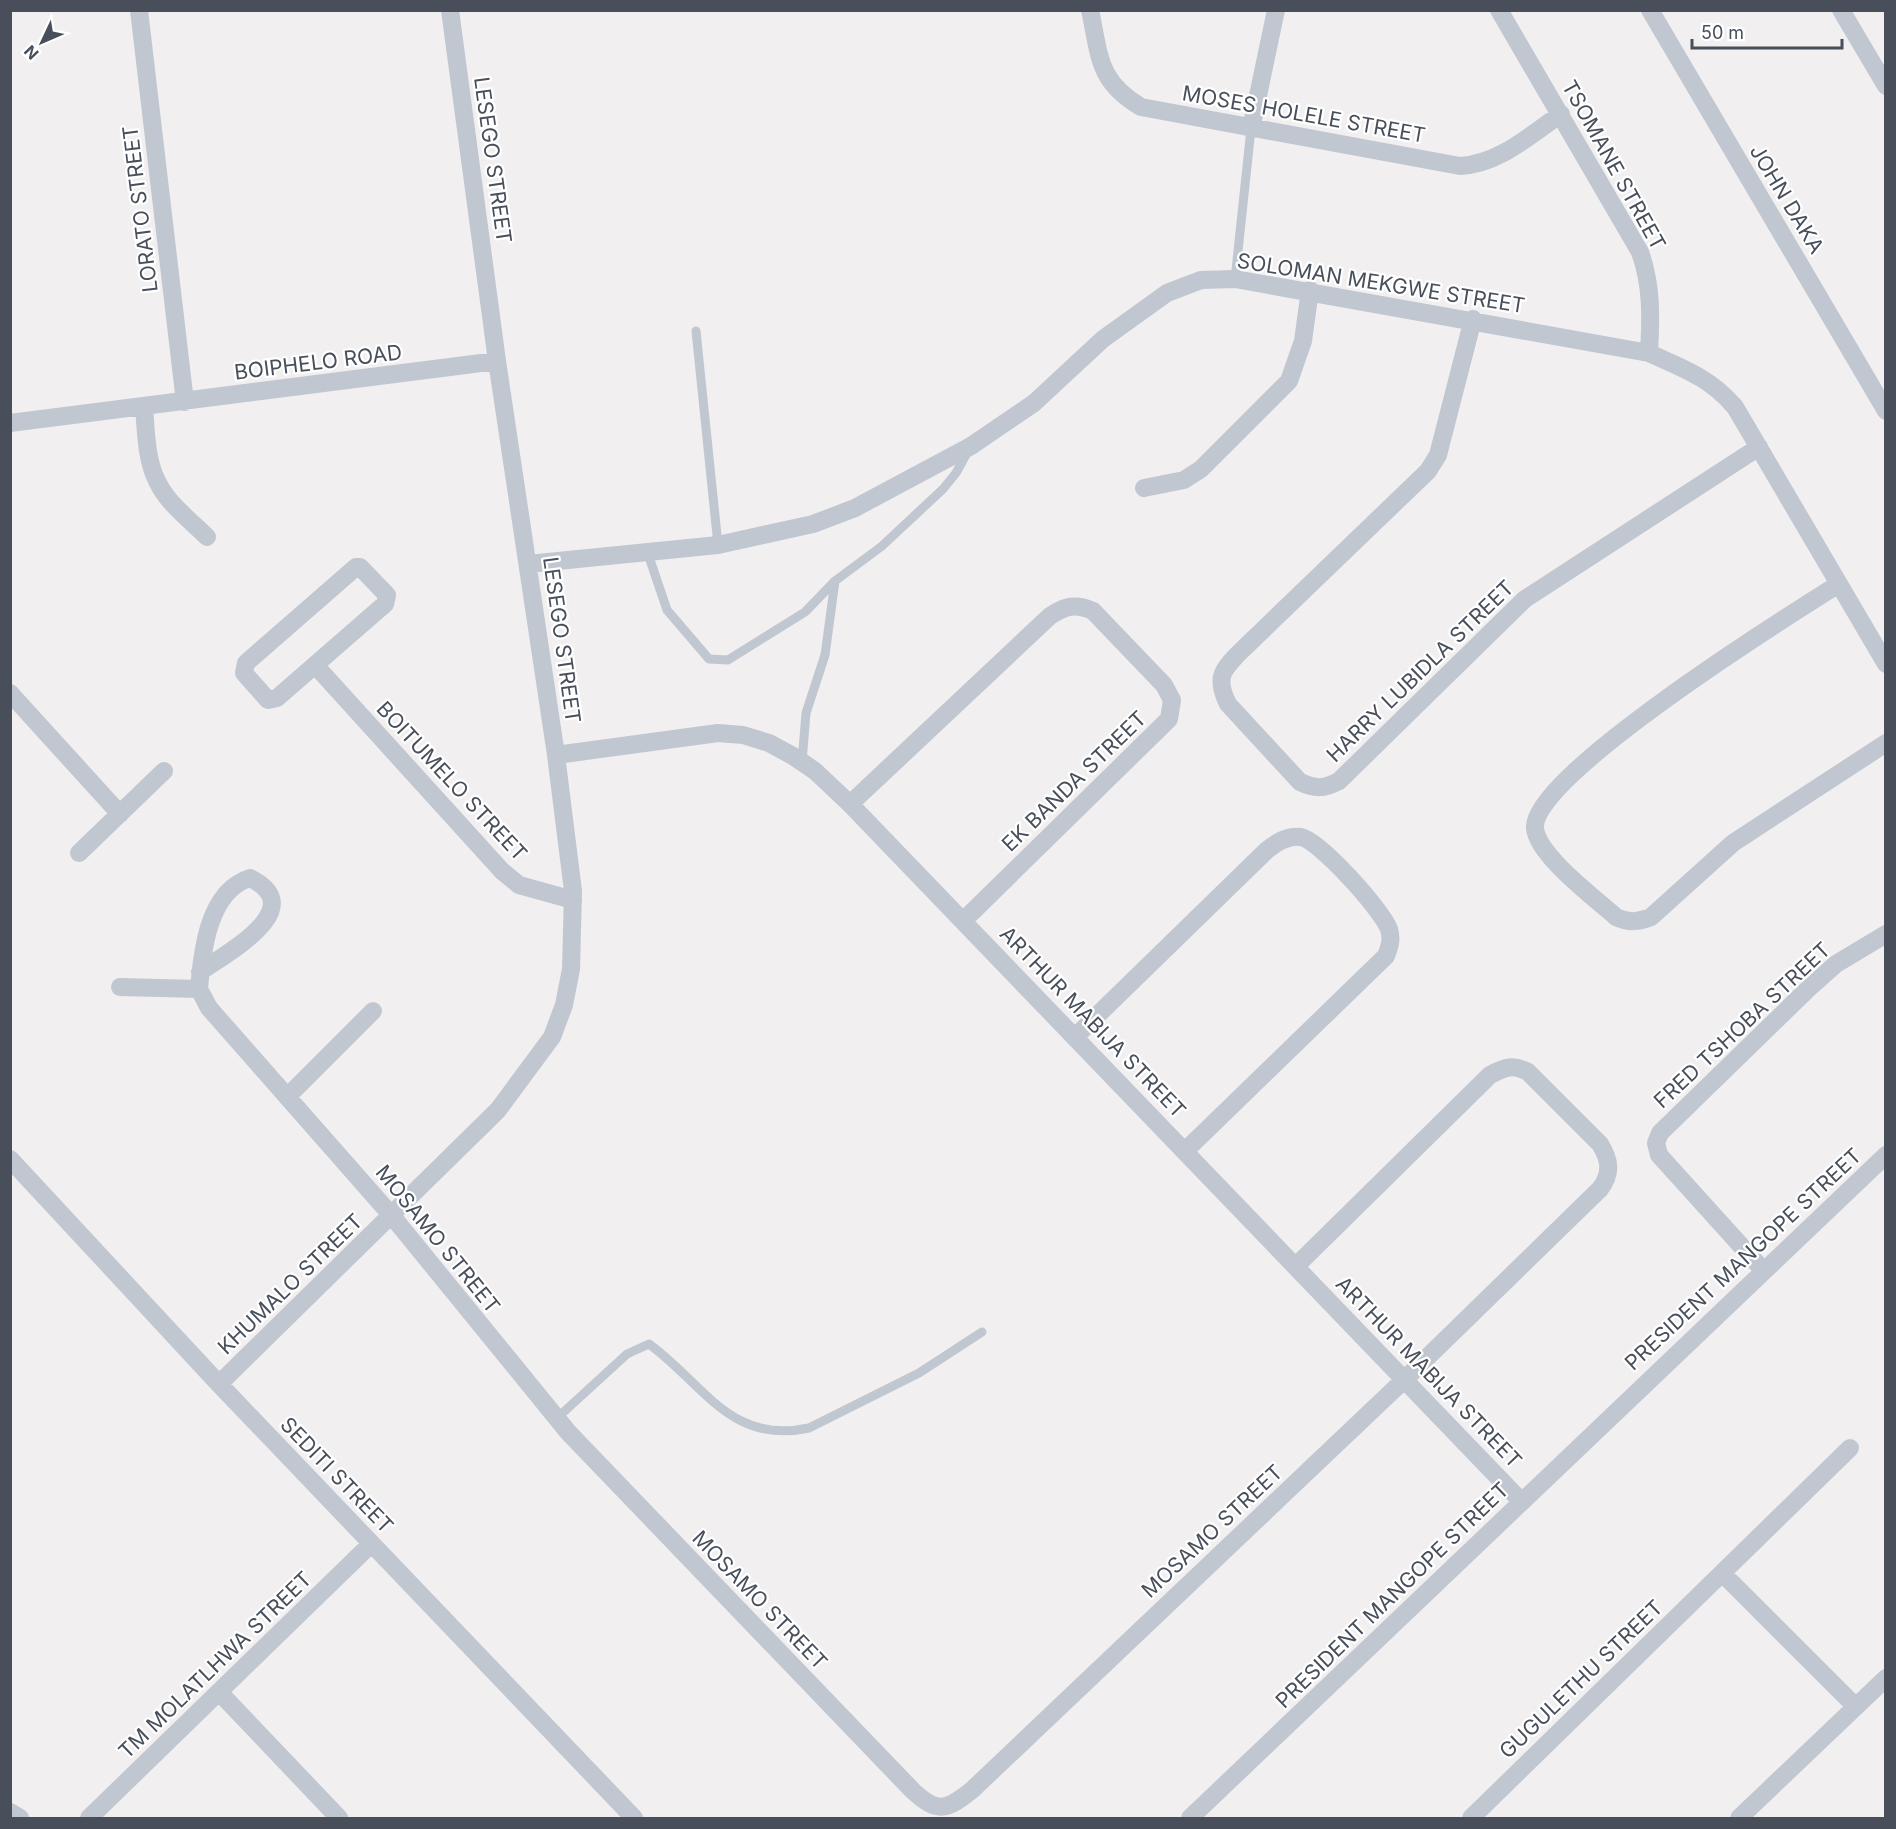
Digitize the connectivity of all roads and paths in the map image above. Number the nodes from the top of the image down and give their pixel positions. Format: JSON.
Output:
{"nodes":[{"id":1,"x":139,"y":10,"type":"edge"},
{"id":2,"x":450,"y":10,"type":"edge"},
{"id":3,"x":1090,"y":10,"type":"edge"},
{"id":4,"x":1276,"y":10,"type":"edge"},
{"id":5,"x":1499,"y":10,"type":"edge"},
{"id":6,"x":1650,"y":10,"type":"edge"},
{"id":7,"x":1841,"y":10,"type":"edge"},
{"id":8,"x":1886,"y":86,"type":"edge"},
{"id":9,"x":1561,"y":114,"type":"junction"},
{"id":10,"x":1251,"y":129,"type":"junction"},
{"id":11,"x":1235,"y":279,"type":"junction"},
{"id":12,"x":1310,"y":290,"type":"junction"},
{"id":13,"x":1473,"y":319,"type":"junction"},
{"id":14,"x":696,"y":331,"type":"dead end"},
{"id":15,"x":1649,"y":353,"type":"junction"},
{"id":16,"x":497,"y":362,"type":"junction"},
{"id":17,"x":185,"y":402,"type":"junction"},
{"id":18,"x":144,"y":407,"type":"junction"},
{"id":19,"x":1886,"y":411,"type":"edge"},
{"id":20,"x":10,"y":423,"type":"edge"},
{"id":21,"x":971,"y":446,"type":"junction"},
{"id":22,"x":1759,"y":447,"type":"junction"},
{"id":23,"x":1144,"y":488,"type":"dead end"},
{"id":24,"x":207,"y":537,"type":"dead end"},
{"id":25,"x":718,"y":545,"type":"junction"},
{"id":26,"x":646,"y":550,"type":"junction"},
{"id":27,"x":528,"y":564,"type":"junction"},
{"id":28,"x":835,"y":581,"type":"junction"},
{"id":29,"x":1839,"y":584,"type":"junction"},
{"id":30,"x":1886,"y":664,"type":"edge"},
{"id":31,"x":315,"y":665,"type":"junction"},
{"id":32,"x":10,"y":693,"type":"edge"},
{"id":33,"x":1886,"y":743,"type":"edge"},
{"id":34,"x":556,"y":755,"type":"junction"},
{"id":35,"x":802,"y":762,"type":"junction"},
{"id":36,"x":164,"y":771,"type":"dead end"},
{"id":37,"x":850,"y":804,"type":"junction"},
{"id":38,"x":120,"y":814,"type":"junction"},
{"id":39,"x":79,"y":853,"type":"dead end"},
{"id":40,"x":573,"y":900,"type":"junction"},
{"id":41,"x":964,"y":920,"type":"junction"},
{"id":42,"x":1886,"y":934,"type":"edge"},
{"id":43,"x":200,"y":980,"type":"junction"},
{"id":44,"x":120,"y":987,"type":"dead end"},
{"id":45,"x":373,"y":1011,"type":"dead end"},
{"id":46,"x":1075,"y":1037,"type":"junction"},
{"id":47,"x":287,"y":1097,"type":"junction"},
{"id":48,"x":1186,"y":1150,"type":"junction"},
{"id":49,"x":1884,"y":1158,"type":"edge"},
{"id":50,"x":10,"y":1159,"type":"edge"},
{"id":51,"x":392,"y":1216,"type":"junction"},
{"id":52,"x":1296,"y":1266,"type":"junction"},
{"id":53,"x":1763,"y":1270,"type":"junction"},
{"id":54,"x":982,"y":1332,"type":"dead end"},
{"id":55,"x":1405,"y":1379,"type":"junction"},
{"id":56,"x":219,"y":1384,"type":"junction"},
{"id":57,"x":556,"y":1419,"type":"junction"},
{"id":58,"x":1850,"y":1448,"type":"dead end"},
{"id":59,"x":1521,"y":1501,"type":"junction"},
{"id":60,"x":371,"y":1544,"type":"junction"},
{"id":61,"x":1722,"y":1572,"type":"junction"},
{"id":62,"x":1886,"y":1678,"type":"edge"},
{"id":63,"x":220,"y":1693,"type":"junction"},
{"id":64,"x":1856,"y":1707,"type":"junction"},
{"id":65,"x":10,"y":1812,"type":"edge"},
{"id":66,"x":20,"y":1818,"type":"edge"},
{"id":67,"x":89,"y":1818,"type":"edge"},
{"id":68,"x":339,"y":1818,"type":"edge"},
{"id":69,"x":634,"y":1818,"type":"edge"},
{"id":70,"x":1190,"y":1818,"type":"edge"},
{"id":71,"x":1471,"y":1818,"type":"edge"},
{"id":72,"x":1739,"y":1818,"type":"edge"}],
"edges":[{"from":1,"to":17,"type":"street","name":"LORATO STREET"},
{"from":2,"to":16,"type":"street","name":"LESEGO STREET"},
{"from":3,"to":10,"type":"street","name":"MOSES HOLELE STREET"},
{"from":4,"to":10,"type":"street"},
{"from":5,"to":9,"type":"street","name":"TSOMANE STREET"},
{"from":6,"to":19,"type":"street","name":"JOHN DAKA"},
{"from":7,"to":8,"type":"street"},
{"from":9,"to":10,"type":"street","name":"MOSES HOLELE STREET"},
{"from":9,"to":15,"type":"street","name":"TSOMANE STREET"},
{"from":10,"to":11,"type":"lane"},
{"from":11,"to":12,"type":"street","name":"SOLOMAN MEKGWE STREET"},
{"from":11,"to":21,"type":"street","name":"SOLOMAN MEKGWE STREET"},
{"from":12,"to":13,"type":"street","name":"SOLOMAN MEKGWE STREET"},
{"from":12,"to":23,"type":"street"},
{"from":13,"to":15,"type":"street","name":"SOLOMAN MEKGWE STREET"},
{"from":13,"to":22,"type":"street","name":"HARRY LUBIDLA STREET"},
{"from":14,"to":25,"type":"lane"},
{"from":15,"to":22,"type":"street","name":"SOLOMAN MEKGWE STREET"},
{"from":16,"to":17,"type":"street","name":"BOIPHELO ROAD"},
{"from":16,"to":27,"type":"street","name":"LESEGO STREET"},
{"from":17,"to":18,"type":"street","name":"BOIPHELO ROAD"},
{"from":18,"to":20,"type":"street","name":"BOIPHELO ROAD"},
{"from":18,"to":24,"type":"street"},
{"from":21,"to":25,"type":"street","name":"SOLOMAN MEKGWE STREET"},
{"from":21,"to":28,"type":"lane"},
{"from":22,"to":29,"type":"street","name":"SOLOMAN MEKGWE STREET"},
{"from":25,"to":26,"type":"street","name":"SOLOMAN MEKGWE STREET"},
{"from":26,"to":27,"type":"street","name":"SOLOMAN MEKGWE STREET"},
{"from":26,"to":28,"type":"lane"},
{"from":27,"to":34,"type":"street","name":"LESEGO STREET"},
{"from":28,"to":35,"type":"lane"},
{"from":29,"to":30,"type":"street","name":"SOLOMAN MEKGWE STREET"},
{"from":29,"to":33,"type":"street"},
{"from":31,"to":31,"type":"street"},
{"from":31,"to":40,"type":"street","name":"BOITUMELO STREET"},
{"from":32,"to":38,"type":"street"},
{"from":34,"to":35,"type":"street","name":"ARTHUR MABIJA STREET"},
{"from":34,"to":40,"type":"street","name":"LESEGO STREET"},
{"from":35,"to":37,"type":"street","name":"ARTHUR MABIJA STREET"},
{"from":36,"to":38,"type":"street"},
{"from":37,"to":41,"type":"street","name":"ARTHUR MABIJA STREET"},
{"from":37,"to":41,"type":"street","name":"EK BANDA STREET"},
{"from":38,"to":39,"type":"street"},
{"from":40,"to":51,"type":"street","name":"LESEGO STREET"},
{"from":41,"to":46,"type":"street","name":"ARTHUR MABIJA STREET"},
{"from":42,"to":53,"type":"street","name":"FRED TSHOBA STREET"},
{"from":43,"to":43,"type":"street"},
{"from":43,"to":44,"type":"street"},
{"from":43,"to":47,"type":"street","name":"MOSAMO STREET"},
{"from":45,"to":47,"type":"street"},
{"from":46,"to":48,"type":"street","name":"ARTHUR MABIJA STREET"},
{"from":46,"to":48,"type":"street"},
{"from":47,"to":51,"type":"street","name":"MOSAMO STREET"},
{"from":48,"to":52,"type":"street","name":"ARTHUR MABIJA STREET"},
{"from":49,"to":53,"type":"street","name":"PRESIDENT MANGOPE STREET"},
{"from":50,"to":56,"type":"street","name":"SEDITI STREET"},
{"from":51,"to":56,"type":"street","name":"KHUMALO STREET"},
{"from":51,"to":57,"type":"street","name":"MOSAMO STREET"},
{"from":52,"to":55,"type":"street","name":"ARTHUR MABIJA STREET"},
{"from":52,"to":55,"type":"street"},
{"from":53,"to":59,"type":"street","name":"PRESIDENT MANGOPE STREET"},
{"from":54,"to":57,"type":"lane"},
{"from":55,"to":57,"type":"street","name":"MOSAMO STREET"},
{"from":55,"to":59,"type":"street","name":"ARTHUR MABIJA STREET"},
{"from":56,"to":60,"type":"street","name":"SEDITI STREET"},
{"from":58,"to":61,"type":"street","name":"GUGULETHU STREET"},
{"from":59,"to":70,"type":"street","name":"PRESIDENT MANGOPE STREET"},
{"from":60,"to":63,"type":"street","name":"TM MOLATLHWA STREET"},
{"from":60,"to":69,"type":"street","name":"SEDITI STREET"},
{"from":61,"to":64,"type":"street"},
{"from":61,"to":71,"type":"street","name":"GUGULETHU STREET"},
{"from":62,"to":64,"type":"street"},
{"from":63,"to":67,"type":"street","name":"TM MOLATLHWA STREET"},
{"from":63,"to":68,"type":"street"},
{"from":64,"to":72,"type":"street"},
{"from":65,"to":66,"type":"street"}]}
